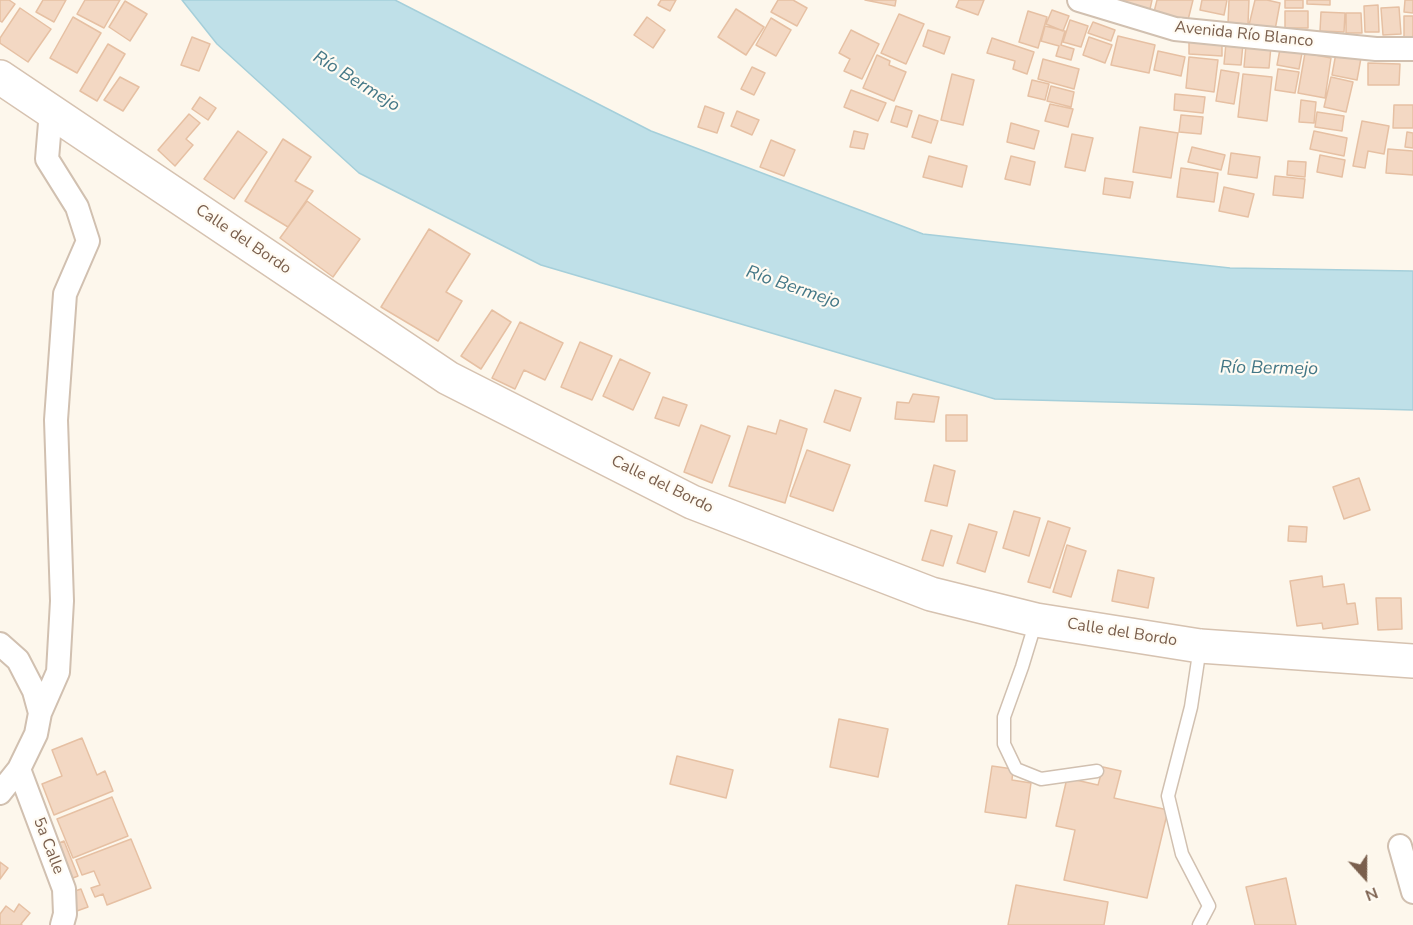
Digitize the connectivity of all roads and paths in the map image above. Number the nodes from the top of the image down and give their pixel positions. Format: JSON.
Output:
{"nodes":[{"id":1,"x":1079,"y":0,"type":"edge"},
{"id":2,"x":1413,"y":50,"type":"edge"},
{"id":3,"x":0,"y":77,"type":"edge"},
{"id":4,"x":51,"y":111,"type":"junction"},
{"id":5,"x":1036,"y":620,"type":"junction"},
{"id":6,"x":0,"y":644,"type":"edge"},
{"id":7,"x":1200,"y":646,"type":"junction"},
{"id":8,"x":1413,"y":661,"type":"edge"},
{"id":9,"x":40,"y":712,"type":"junction"},
{"id":10,"x":19,"y":769,"type":"junction"},
{"id":11,"x":1097,"y":771,"type":"dead end"},
{"id":12,"x":0,"y":793,"type":"edge"},
{"id":13,"x":1400,"y":846,"type":"dead end"},
{"id":14,"x":1413,"y":892,"type":"edge"},
{"id":15,"x":62,"y":925,"type":"edge"},
{"id":16,"x":1199,"y":925,"type":"edge"}],
"edges":[{"from":1,"to":2,"type":"street","name":"Avenida Río Blanco"},
{"from":3,"to":4,"type":"street","name":"Calle del Bordo"},
{"from":4,"to":5,"type":"street","name":"Calle del Bordo"},
{"from":4,"to":9,"type":"street"},
{"from":5,"to":7,"type":"street","name":"Calle del Bordo"},
{"from":5,"to":11,"type":"lane"},
{"from":6,"to":9,"type":"street"},
{"from":7,"to":8,"type":"street","name":"Calle del Bordo"},
{"from":7,"to":16,"type":"lane"},
{"from":9,"to":10,"type":"street"},
{"from":10,"to":12,"type":"street"},
{"from":10,"to":15,"type":"street","name":"5a Calle"},
{"from":13,"to":14,"type":"street"}]}
